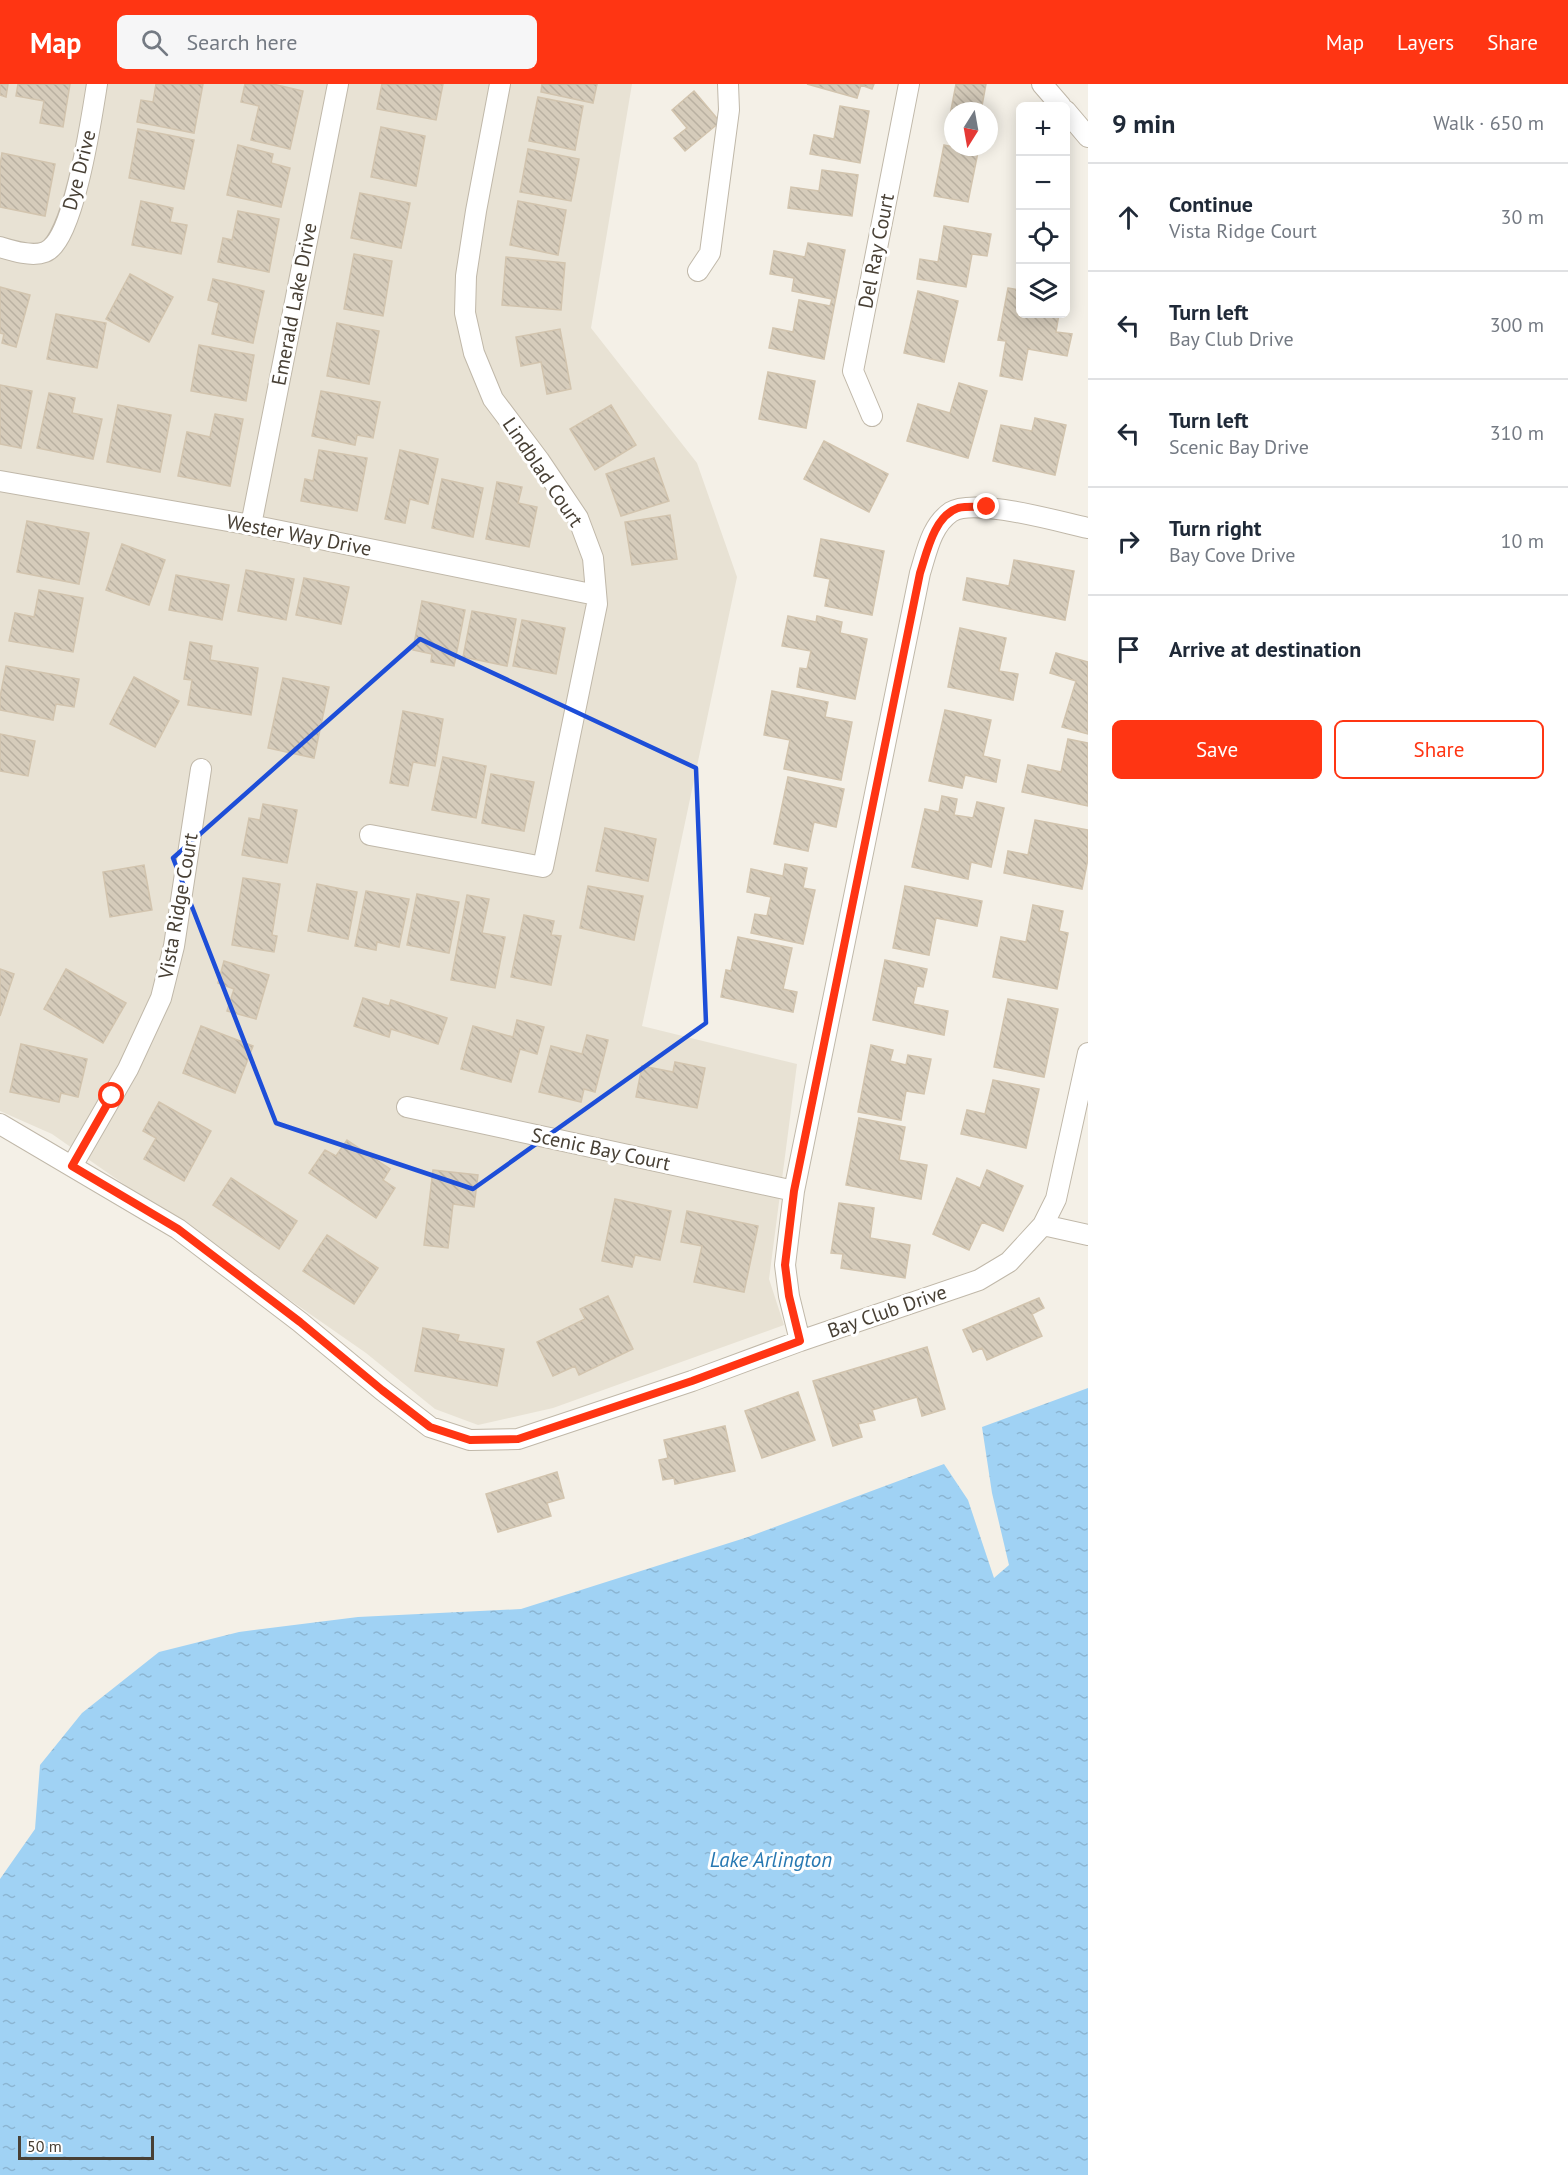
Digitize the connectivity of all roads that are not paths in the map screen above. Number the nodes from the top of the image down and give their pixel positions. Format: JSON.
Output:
{"nodes":[{"id":1,"x":97,"y":84,"type":"edge"},
{"id":2,"x":338,"y":84,"type":"edge"},
{"id":3,"x":500,"y":84,"type":"edge"},
{"id":4,"x":728,"y":84,"type":"edge"},
{"id":5,"x":909,"y":84,"type":"edge"},
{"id":6,"x":1042,"y":84,"type":"edge"},
{"id":7,"x":1058,"y":102,"type":"edge"},
{"id":8,"x":1070,"y":117,"type":"edge"},
{"id":9,"x":1088,"y":137,"type":"edge"},
{"id":10,"x":0,"y":247,"type":"edge"},
{"id":11,"x":698,"y":271,"type":"dead end"},
{"id":12,"x":872,"y":416,"type":"dead end"},
{"id":13,"x":0,"y":481,"type":"edge"},
{"id":14,"x":252,"y":525,"type":"junction"},
{"id":15,"x":1088,"y":528,"type":"edge"},
{"id":16,"x":596,"y":595,"type":"junction"},
{"id":17,"x":201,"y":769,"type":"dead end"},
{"id":18,"x":370,"y":835,"type":"dead end"},
{"id":19,"x":1088,"y":1053,"type":"edge"},
{"id":20,"x":407,"y":1107,"type":"dead end"},
{"id":21,"x":0,"y":1124,"type":"edge"},
{"id":22,"x":72,"y":1166,"type":"junction"},
{"id":23,"x":794,"y":1191,"type":"junction"},
{"id":24,"x":1043,"y":1225,"type":"junction"},
{"id":25,"x":1088,"y":1235,"type":"edge"},
{"id":26,"x":800,"y":1341,"type":"junction"}],
"edges":[{"from":1,"to":10,"type":"street","name":"Dye Drive"},
{"from":2,"to":14,"type":"street","name":"Emerald Lake Drive"},
{"from":3,"to":16,"type":"street","name":"Lindblad Court"},
{"from":4,"to":11,"type":"street"},
{"from":5,"to":12,"type":"street","name":"Del Ray Court"},
{"from":6,"to":7,"type":"street"},
{"from":8,"to":9,"type":"street"},
{"from":13,"to":14,"type":"street","name":"Wester Way Drive"},
{"from":14,"to":16,"type":"street","name":"Wester Way Drive"},
{"from":15,"to":23,"type":"street"},
{"from":16,"to":18,"type":"street","name":"Lindblad Court"},
{"from":17,"to":22,"type":"street","name":"Vista Ridge Court"},
{"from":19,"to":24,"type":"street","name":"Bay Club Drive"},
{"from":20,"to":23,"type":"street","name":"Scenic Bay Court"},
{"from":21,"to":22,"type":"street","name":"Bay Club Drive"},
{"from":22,"to":26,"type":"street","name":"Bay Club Drive"},
{"from":23,"to":26,"type":"street"},
{"from":24,"to":25,"type":"street"},
{"from":24,"to":26,"type":"street","name":"Bay Club Drive"}]}
